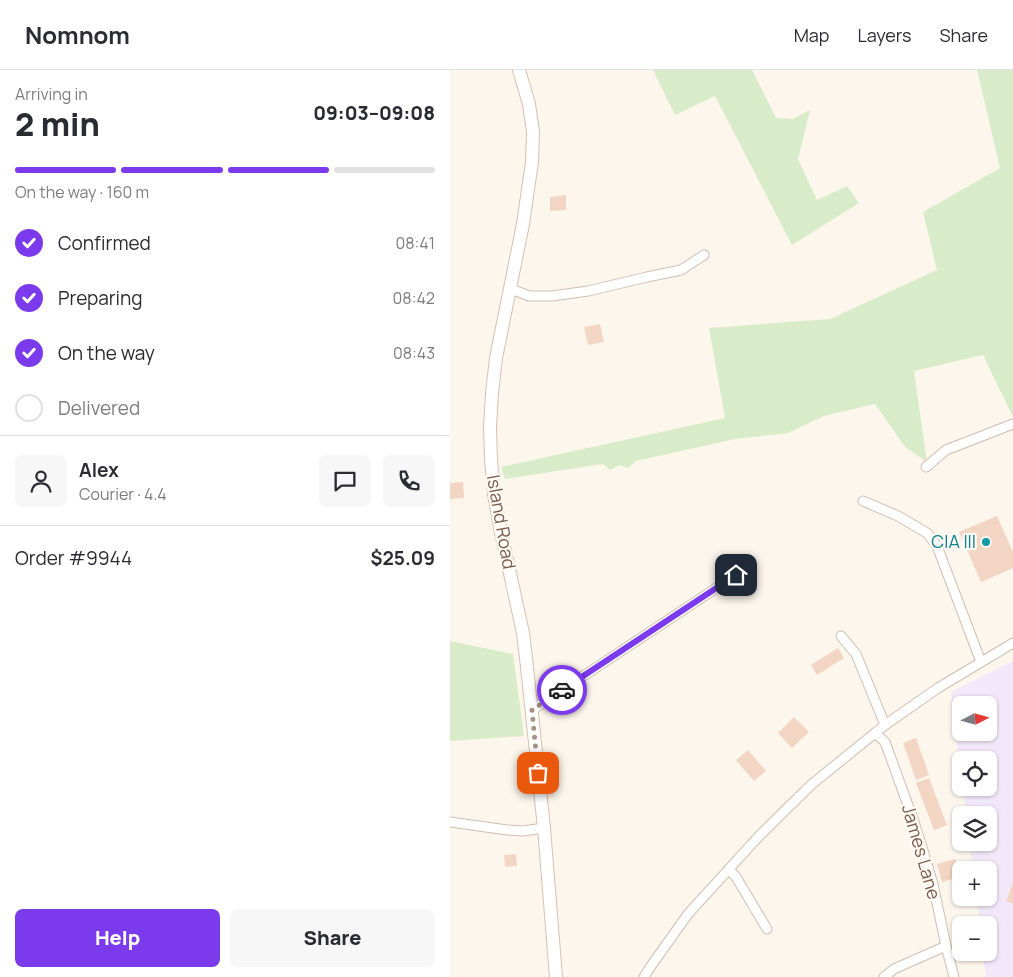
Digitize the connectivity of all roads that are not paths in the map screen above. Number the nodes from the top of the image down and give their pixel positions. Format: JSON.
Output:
{"nodes":[{"id":1,"x":519,"y":70,"type":"edge"},
{"id":2,"x":704,"y":255,"type":"dead end"},
{"id":3,"x":510,"y":289,"type":"junction"},
{"id":4,"x":1012,"y":427,"type":"edge"},
{"id":5,"x":926,"y":467,"type":"dead end"},
{"id":6,"x":863,"y":501,"type":"dead end"},
{"id":7,"x":736,"y":575,"type":"dead end"},
{"id":8,"x":841,"y":636,"type":"dead end"},
{"id":9,"x":1013,"y":643,"type":"edge"},
{"id":10,"x":981,"y":662,"type":"junction"},
{"id":11,"x":532,"y":710,"type":"junction"},
{"id":12,"x":886,"y":725,"type":"junction"},
{"id":13,"x":875,"y":733,"type":"junction"},
{"id":14,"x":450,"y":822,"type":"edge"},
{"id":15,"x":544,"y":828,"type":"junction"},
{"id":16,"x":729,"y":870,"type":"junction"},
{"id":17,"x":767,"y":929,"type":"dead end"},
{"id":18,"x":946,"y":946,"type":"junction"},
{"id":19,"x":556,"y":977,"type":"edge"},
{"id":20,"x":644,"y":977,"type":"edge"},
{"id":21,"x":884,"y":977,"type":"edge"},
{"id":22,"x":954,"y":977,"type":"edge"}],
"edges":[{"from":1,"to":3,"type":"street","name":"Island Road"},
{"from":2,"to":3,"type":"street"},
{"from":3,"to":11,"type":"street","name":"Island Road"},
{"from":4,"to":5,"type":"street"},
{"from":6,"to":10,"type":"street"},
{"from":7,"to":11,"type":"street"},
{"from":8,"to":12,"type":"street"},
{"from":9,"to":10,"type":"street"},
{"from":10,"to":12,"type":"street"},
{"from":11,"to":15,"type":"street","name":"Island Road"},
{"from":12,"to":13,"type":"street"},
{"from":13,"to":16,"type":"street"},
{"from":13,"to":18,"type":"street","name":"James Lane"},
{"from":14,"to":15,"type":"street"},
{"from":15,"to":19,"type":"street","name":"Island Road"},
{"from":16,"to":17,"type":"street"},
{"from":16,"to":20,"type":"street"},
{"from":18,"to":21,"type":"street"},
{"from":18,"to":22,"type":"street","name":"James Lane"}]}
